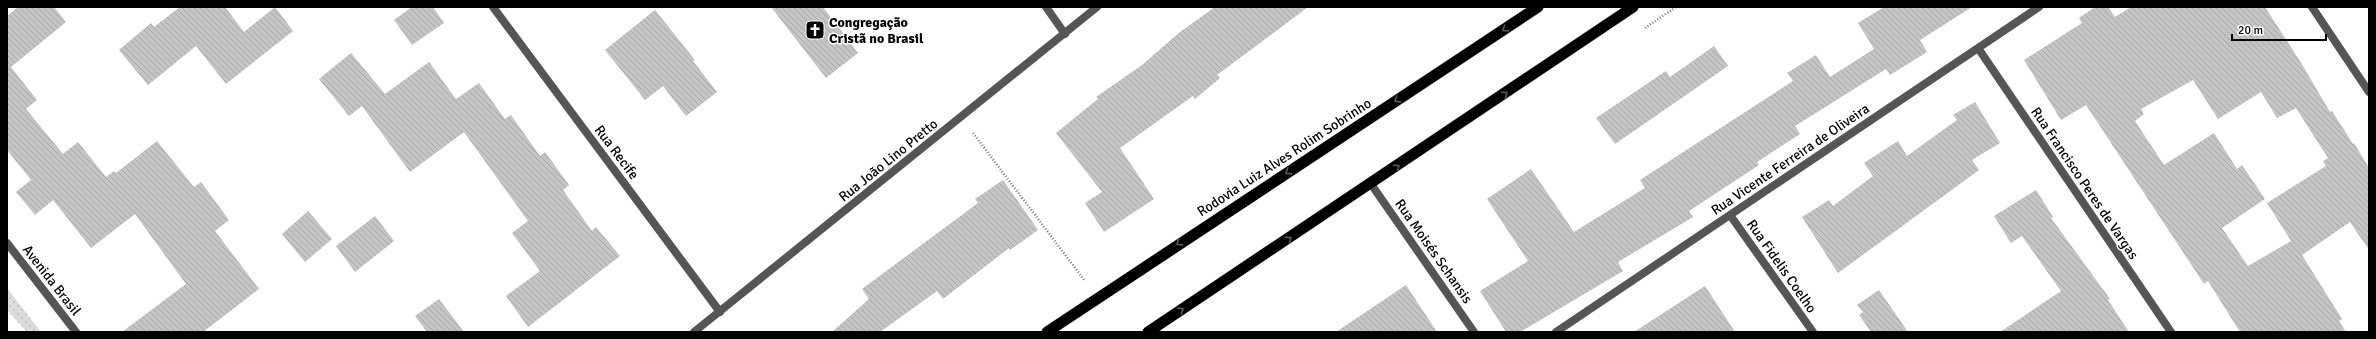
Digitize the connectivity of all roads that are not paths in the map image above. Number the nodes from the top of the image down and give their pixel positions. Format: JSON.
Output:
{"nodes":[{"id":1,"x":493,"y":7,"type":"edge"},
{"id":2,"x":1046,"y":7,"type":"edge"},
{"id":3,"x":1098,"y":7,"type":"edge"},
{"id":4,"x":1538,"y":7,"type":"edge"},
{"id":5,"x":1633,"y":7,"type":"edge"},
{"id":6,"x":2039,"y":7,"type":"edge"},
{"id":7,"x":2312,"y":7,"type":"edge"},
{"id":8,"x":1065,"y":34,"type":"junction"},
{"id":9,"x":1978,"y":48,"type":"junction"},
{"id":10,"x":2369,"y":92,"type":"edge"},
{"id":11,"x":1371,"y":184,"type":"junction"},
{"id":12,"x":1730,"y":215,"type":"junction"},
{"id":13,"x":7,"y":243,"type":"edge"},
{"id":14,"x":720,"y":312,"type":"junction"},
{"id":15,"x":76,"y":332,"type":"edge"},
{"id":16,"x":694,"y":332,"type":"edge"},
{"id":17,"x":1047,"y":332,"type":"edge"},
{"id":18,"x":1148,"y":332,"type":"edge"},
{"id":19,"x":1474,"y":332,"type":"edge"},
{"id":20,"x":1556,"y":332,"type":"edge"},
{"id":21,"x":1813,"y":332,"type":"edge"},
{"id":22,"x":2172,"y":332,"type":"edge"}],
"edges":[{"from":1,"to":14,"type":"street","name":"Rua Recife"},
{"from":2,"to":8,"type":"street"},
{"from":3,"to":8,"type":"street","name":"Rua João Lino Pretto"},
{"from":4,"to":17,"type":"highway","name":"Rodovia Luiz Alves Rolim Sobrinho","one_way":true},
{"from":11,"to":5,"type":"highway","one_way":true},
{"from":6,"to":9,"type":"street","name":"Rua Vicente Ferreira de Oliveira"},
{"from":7,"to":10,"type":"street"},
{"from":8,"to":14,"type":"street","name":"Rua João Lino Pretto"},
{"from":9,"to":12,"type":"street","name":"Rua Vicente Ferreira de Oliveira"},
{"from":9,"to":22,"type":"street","name":"Rua Francisco Peres de Vargas"},
{"from":18,"to":11,"type":"highway","one_way":true},
{"from":11,"to":19,"type":"street","name":"Rua Moisés Schansis"},
{"from":12,"to":20,"type":"street","name":"Rua Vicente Ferreira de Oliveira"},
{"from":12,"to":21,"type":"street","name":"Rua Fidelis Coelho"},
{"from":13,"to":15,"type":"street","name":"Avenida Brasil"},
{"from":14,"to":16,"type":"street","name":"Rua João Lino Pretto"}]}
